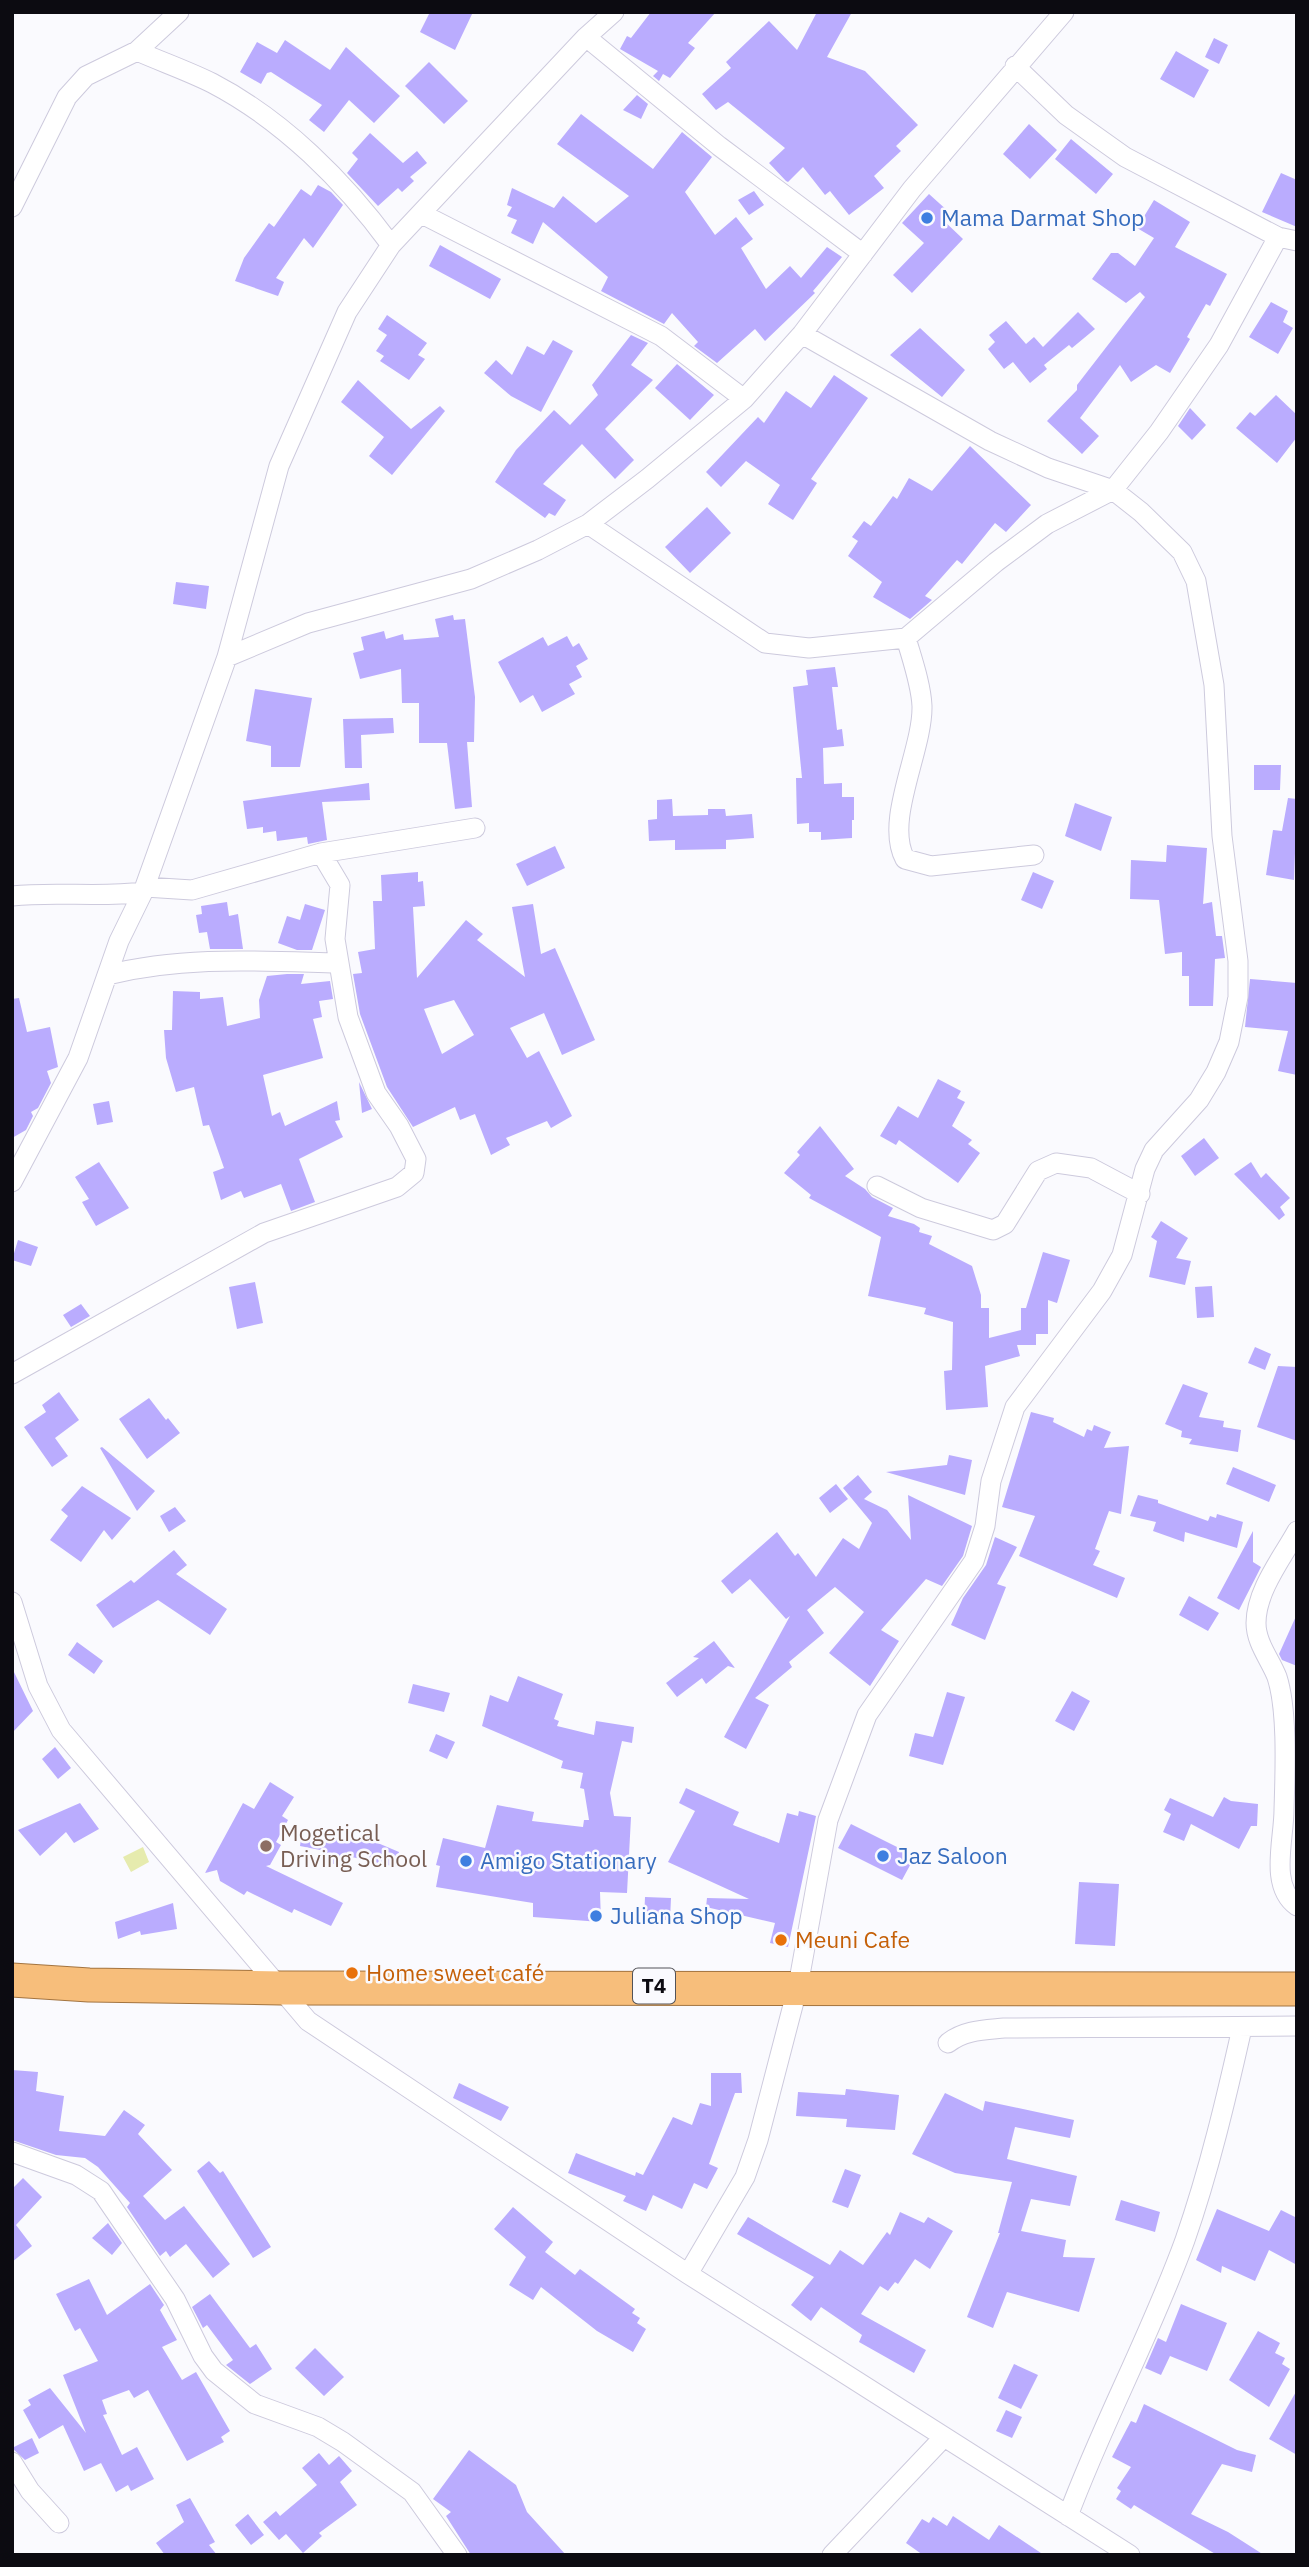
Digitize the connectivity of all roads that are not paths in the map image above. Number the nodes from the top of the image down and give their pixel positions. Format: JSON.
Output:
{"nodes":[{"id":1,"x":179,"y":12,"type":"edge"},
{"id":2,"x":614,"y":12,"type":"edge"},
{"id":3,"x":1064,"y":12,"type":"edge"},
{"id":4,"x":586,"y":37,"type":"junction"},
{"id":5,"x":137,"y":51,"type":"junction"},
{"id":6,"x":1015,"y":66,"type":"junction"},
{"id":7,"x":12,"y":207,"type":"edge"},
{"id":8,"x":422,"y":214,"type":"junction"},
{"id":9,"x":1287,"y":239,"type":"edge"},
{"id":10,"x":391,"y":245,"type":"junction"},
{"id":11,"x":863,"y":254,"type":"junction"},
{"id":12,"x":802,"y":334,"type":"junction"},
{"id":13,"x":744,"y":399,"type":"junction"},
{"id":14,"x":1113,"y":490,"type":"junction"},
{"id":15,"x":588,"y":524,"type":"junction"},
{"id":16,"x":906,"y":638,"type":"junction"},
{"id":17,"x":227,"y":657,"type":"junction"},
{"id":18,"x":475,"y":828,"type":"dead end"},
{"id":19,"x":321,"y":853,"type":"junction"},
{"id":20,"x":1034,"y":855,"type":"dead end"},
{"id":21,"x":144,"y":889,"type":"junction"},
{"id":22,"x":12,"y":896,"type":"edge"},
{"id":23,"x":337,"y":963,"type":"junction"},
{"id":24,"x":107,"y":975,"type":"junction"},
{"id":25,"x":12,"y":1182,"type":"edge"},
{"id":26,"x":877,"y":1186,"type":"dead end"},
{"id":27,"x":1140,"y":1195,"type":"junction"},
{"id":28,"x":12,"y":1374,"type":"edge"},
{"id":29,"x":1297,"y":1531,"type":"edge"},
{"id":30,"x":12,"y":1602,"type":"edge"},
{"id":31,"x":1297,"y":1906,"type":"edge"},
{"id":32,"x":12,"y":1980,"type":"edge"},
{"id":33,"x":799,"y":1986,"type":"junction"},
{"id":34,"x":281,"y":1988,"type":"junction"},
{"id":35,"x":1297,"y":1989,"type":"edge"},
{"id":36,"x":1297,"y":2026,"type":"edge"},
{"id":37,"x":1242,"y":2028,"type":"junction"},
{"id":38,"x":948,"y":2043,"type":"dead end"},
{"id":39,"x":12,"y":2152,"type":"edge"},
{"id":40,"x":688,"y":2274,"type":"junction"},
{"id":41,"x":943,"y":2438,"type":"junction"},
{"id":42,"x":12,"y":2462,"type":"edge"},
{"id":43,"x":1068,"y":2516,"type":"junction"},
{"id":44,"x":59,"y":2523,"type":"dead end"},
{"id":45,"x":457,"y":2555,"type":"edge"},
{"id":46,"x":832,"y":2555,"type":"edge"},
{"id":47,"x":1130,"y":2555,"type":"edge"}],
"edges":[{"from":1,"to":5,"type":"street"},
{"from":2,"to":4,"type":"street"},
{"from":3,"to":6,"type":"street"},
{"from":4,"to":8,"type":"street"},
{"from":4,"to":11,"type":"street"},
{"from":5,"to":7,"type":"street"},
{"from":5,"to":10,"type":"street"},
{"from":6,"to":9,"type":"street"},
{"from":6,"to":11,"type":"street"},
{"from":8,"to":10,"type":"street"},
{"from":8,"to":13,"type":"street"},
{"from":9,"to":14,"type":"street"},
{"from":10,"to":17,"type":"street"},
{"from":11,"to":12,"type":"street"},
{"from":12,"to":13,"type":"street"},
{"from":12,"to":14,"type":"street"},
{"from":13,"to":15,"type":"street"},
{"from":14,"to":16,"type":"street"},
{"from":14,"to":27,"type":"street"},
{"from":15,"to":16,"type":"street"},
{"from":15,"to":17,"type":"street"},
{"from":16,"to":20,"type":"street"},
{"from":17,"to":21,"type":"street"},
{"from":18,"to":19,"type":"street"},
{"from":19,"to":21,"type":"street"},
{"from":19,"to":23,"type":"street"},
{"from":21,"to":22,"type":"street"},
{"from":21,"to":24,"type":"street"},
{"from":23,"to":24,"type":"street"},
{"from":23,"to":28,"type":"street"},
{"from":24,"to":25,"type":"street"},
{"from":26,"to":27,"type":"street"},
{"from":27,"to":33,"type":"street"},
{"from":29,"to":31,"type":"street"},
{"from":30,"to":34,"type":"street"},
{"from":32,"to":34,"type":"highway","number":"T4"},
{"from":33,"to":34,"type":"highway","number":"T4"},
{"from":33,"to":35,"type":"highway","number":"T4"},
{"from":33,"to":40,"type":"street"},
{"from":34,"to":40,"type":"street"},
{"from":36,"to":37,"type":"street"},
{"from":37,"to":38,"type":"street"},
{"from":37,"to":43,"type":"street"},
{"from":39,"to":45,"type":"street"},
{"from":40,"to":41,"type":"street"},
{"from":41,"to":43,"type":"street"},
{"from":41,"to":46,"type":"street"},
{"from":42,"to":44,"type":"street"},
{"from":43,"to":47,"type":"street"}]}
